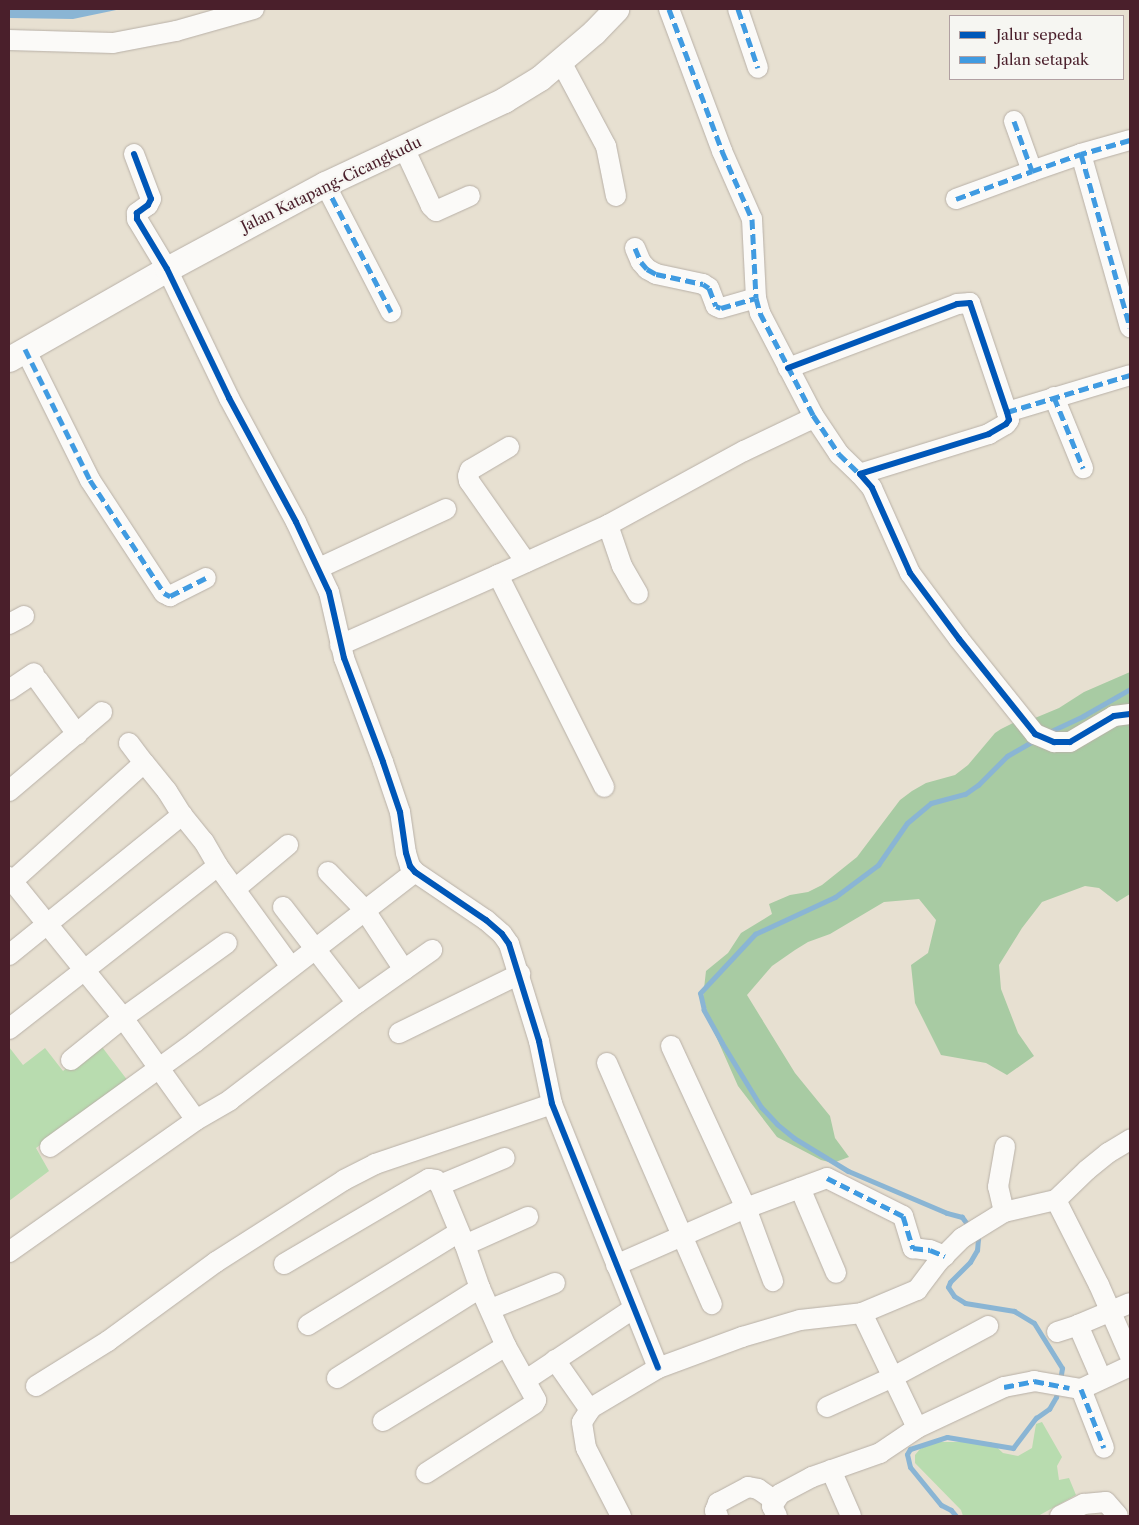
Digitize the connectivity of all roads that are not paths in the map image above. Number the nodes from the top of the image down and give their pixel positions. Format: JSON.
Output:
{"nodes":[{"id":1,"x":254,"y":9,"type":"edge"},
{"id":2,"x":616,"y":9,"type":"edge"},
{"id":3,"x":669,"y":9,"type":"edge"},
{"id":4,"x":738,"y":9,"type":"edge"},
{"id":5,"x":9,"y":40,"type":"edge"},
{"id":6,"x":560,"y":60,"type":"junction"},
{"id":7,"x":758,"y":68,"type":"dead end"},
{"id":8,"x":1014,"y":121,"type":"dead end"},
{"id":9,"x":1130,"y":140,"type":"edge"},
{"id":10,"x":404,"y":148,"type":"junction"},
{"id":11,"x":134,"y":154,"type":"dead end"},
{"id":12,"x":1081,"y":154,"type":"junction"},
{"id":13,"x":1032,"y":171,"type":"junction"},
{"id":14,"x":325,"y":184,"type":"junction"},
{"id":15,"x":470,"y":196,"type":"dead end"},
{"id":16,"x":616,"y":196,"type":"dead end"},
{"id":17,"x":956,"y":199,"type":"dead end"},
{"id":18,"x":635,"y":248,"type":"dead end"},
{"id":19,"x":167,"y":268,"type":"junction"},
{"id":20,"x":756,"y":298,"type":"junction"},
{"id":21,"x":391,"y":312,"type":"dead end"},
{"id":22,"x":1130,"y":327,"type":"edge"},
{"id":23,"x":17,"y":354,"type":"edge"},
{"id":24,"x":788,"y":368,"type":"junction"},
{"id":25,"x":1130,"y":375,"type":"edge"},
{"id":26,"x":1054,"y":397,"type":"junction"},
{"id":27,"x":1007,"y":412,"type":"junction"},
{"id":28,"x":813,"y":415,"type":"junction"},
{"id":29,"x":509,"y":448,"type":"dead end"},
{"id":30,"x":1083,"y":468,"type":"dead end"},
{"id":31,"x":860,"y":474,"type":"junction"},
{"id":32,"x":446,"y":508,"type":"dead end"},
{"id":33,"x":608,"y":524,"type":"junction"},
{"id":34,"x":526,"y":562,"type":"junction"},
{"id":35,"x":319,"y":568,"type":"junction"},
{"id":36,"x":498,"y":576,"type":"junction"},
{"id":37,"x":206,"y":578,"type":"dead end"},
{"id":38,"x":638,"y":594,"type":"dead end"},
{"id":39,"x":340,"y":644,"type":"junction"},
{"id":40,"x":9,"y":690,"type":"edge"},
{"id":41,"x":102,"y":712,"type":"dead end"},
{"id":42,"x":1130,"y":714,"type":"edge"},
{"id":43,"x":77,"y":734,"type":"junction"},
{"id":44,"x":129,"y":743,"type":"dead end"},
{"id":45,"x":144,"y":763,"type":"junction"},
{"id":46,"x":604,"y":787,"type":"dead end"},
{"id":47,"x":9,"y":791,"type":"edge"},
{"id":48,"x":182,"y":815,"type":"junction"},
{"id":49,"x":288,"y":845,"type":"dead end"},
{"id":50,"x":218,"y":866,"type":"junction"},
{"id":51,"x":328,"y":872,"type":"dead end"},
{"id":52,"x":414,"y":872,"type":"junction"},
{"id":53,"x":10,"y":881,"type":"edge"},
{"id":54,"x":235,"y":889,"type":"junction"},
{"id":55,"x":283,"y":908,"type":"dead end"},
{"id":56,"x":364,"y":909,"type":"junction"},
{"id":57,"x":48,"y":924,"type":"junction"},
{"id":58,"x":227,"y":943,"type":"dead end"},
{"id":59,"x":315,"y":948,"type":"junction"},
{"id":60,"x":432,"y":950,"type":"dead end"},
{"id":61,"x":9,"y":955,"type":"edge"},
{"id":62,"x":291,"y":967,"type":"junction"},
{"id":63,"x":404,"y":970,"type":"junction"},
{"id":64,"x":85,"y":972,"type":"junction"},
{"id":65,"x":520,"y":974,"type":"junction"},
{"id":66,"x":357,"y":1003,"type":"junction"},
{"id":67,"x":123,"y":1018,"type":"junction"},
{"id":68,"x":9,"y":1029,"type":"edge"},
{"id":69,"x":399,"y":1033,"type":"dead end"},
{"id":70,"x":671,"y":1046,"type":"dead end"},
{"id":71,"x":71,"y":1060,"type":"dead end"},
{"id":72,"x":606,"y":1063,"type":"dead end"},
{"id":73,"x":160,"y":1067,"type":"junction"},
{"id":74,"x":552,"y":1104,"type":"junction"},
{"id":75,"x":196,"y":1120,"type":"junction"},
{"id":76,"x":1130,"y":1140,"type":"edge"},
{"id":77,"x":50,"y":1146,"type":"dead end"},
{"id":78,"x":1005,"y":1147,"type":"dead end"},
{"id":79,"x":505,"y":1158,"type":"dead end"},
{"id":80,"x":440,"y":1185,"type":"junction"},
{"id":81,"x":800,"y":1188,"type":"junction"},
{"id":82,"x":1056,"y":1200,"type":"junction"},
{"id":83,"x":746,"y":1208,"type":"junction"},
{"id":84,"x":1004,"y":1212,"type":"junction"},
{"id":85,"x":528,"y":1217,"type":"dead end"},
{"id":86,"x":462,"y":1238,"type":"junction"},
{"id":87,"x":682,"y":1238,"type":"junction"},
{"id":88,"x":9,"y":1252,"type":"edge"},
{"id":89,"x":945,"y":1256,"type":"junction"},
{"id":90,"x":284,"y":1264,"type":"dead end"},
{"id":91,"x":616,"y":1266,"type":"junction"},
{"id":92,"x":836,"y":1273,"type":"dead end"},
{"id":93,"x":773,"y":1281,"type":"dead end"},
{"id":94,"x":555,"y":1282,"type":"dead end"},
{"id":95,"x":480,"y":1288,"type":"junction"},
{"id":96,"x":1130,"y":1303,"type":"edge"},
{"id":97,"x":712,"y":1304,"type":"dead end"},
{"id":98,"x":491,"y":1309,"type":"junction"},
{"id":99,"x":633,"y":1309,"type":"junction"},
{"id":100,"x":1110,"y":1310,"type":"junction"},
{"id":101,"x":862,"y":1313,"type":"junction"},
{"id":102,"x":308,"y":1325,"type":"dead end"},
{"id":103,"x":1078,"y":1325,"type":"junction"},
{"id":104,"x":988,"y":1326,"type":"dead end"},
{"id":105,"x":1057,"y":1332,"type":"dead end"},
{"id":106,"x":506,"y":1346,"type":"junction"},
{"id":107,"x":1130,"y":1356,"type":"edge"},
{"id":108,"x":555,"y":1360,"type":"junction"},
{"id":109,"x":1130,"y":1366,"type":"edge"},
{"id":110,"x":658,"y":1368,"type":"junction"},
{"id":111,"x":893,"y":1377,"type":"junction"},
{"id":112,"x":337,"y":1378,"type":"dead end"},
{"id":113,"x":1101,"y":1378,"type":"junction"},
{"id":114,"x":526,"y":1380,"type":"junction"},
{"id":115,"x":36,"y":1386,"type":"dead end"},
{"id":116,"x":1075,"y":1388,"type":"junction"},
{"id":117,"x":827,"y":1407,"type":"dead end"},
{"id":118,"x":590,"y":1410,"type":"junction"},
{"id":119,"x":383,"y":1421,"type":"dead end"},
{"id":120,"x":917,"y":1428,"type":"junction"},
{"id":121,"x":1104,"y":1448,"type":"dead end"},
{"id":122,"x":830,"y":1470,"type":"junction"},
{"id":123,"x":426,"y":1473,"type":"dead end"},
{"id":124,"x":775,"y":1508,"type":"edge"},
{"id":125,"x":621,"y":1516,"type":"edge"},
{"id":126,"x":718,"y":1516,"type":"edge"},
{"id":127,"x":851,"y":1516,"type":"edge"},
{"id":128,"x":1060,"y":1516,"type":"edge"},
{"id":129,"x":1118,"y":1516,"type":"edge"}],
"edges":[{"from":1,"to":5,"type":"street"},
{"from":2,"to":6,"type":"street","name":"Jalan Katapang-Cicangkudu"},
{"from":3,"to":20,"type":"street"},
{"from":4,"to":7,"type":"street"},
{"from":6,"to":10,"type":"street","name":"Jalan Katapang-Cicangkudu"},
{"from":6,"to":16,"type":"street"},
{"from":8,"to":13,"type":"street"},
{"from":9,"to":12,"type":"street"},
{"from":10,"to":14,"type":"street","name":"Jalan Katapang-Cicangkudu"},
{"from":10,"to":15,"type":"street"},
{"from":11,"to":19,"type":"street"},
{"from":12,"to":13,"type":"street"},
{"from":12,"to":22,"type":"street"},
{"from":13,"to":17,"type":"street"},
{"from":14,"to":19,"type":"street","name":"Jalan Katapang-Cicangkudu"},
{"from":14,"to":21,"type":"street"},
{"from":18,"to":20,"type":"street"},
{"from":19,"to":23,"type":"street","name":"Jalan Katapang-Cicangkudu"},
{"from":19,"to":35,"type":"street"},
{"from":20,"to":24,"type":"street"},
{"from":23,"to":37,"type":"street"},
{"from":24,"to":27,"type":"street"},
{"from":24,"to":28,"type":"street"},
{"from":25,"to":26,"type":"street"},
{"from":26,"to":27,"type":"street"},
{"from":26,"to":30,"type":"street"},
{"from":27,"to":31,"type":"street"},
{"from":28,"to":31,"type":"street"},
{"from":28,"to":33,"type":"street"},
{"from":29,"to":34,"type":"street"},
{"from":31,"to":42,"type":"street"},
{"from":32,"to":35,"type":"street"},
{"from":33,"to":34,"type":"street"},
{"from":33,"to":38,"type":"street"},
{"from":34,"to":36,"type":"street"},
{"from":35,"to":39,"type":"street"},
{"from":36,"to":39,"type":"street"},
{"from":36,"to":46,"type":"street"},
{"from":39,"to":52,"type":"street"},
{"from":40,"to":43,"type":"street"},
{"from":41,"to":43,"type":"street"},
{"from":43,"to":47,"type":"street"},
{"from":44,"to":45,"type":"street"},
{"from":45,"to":48,"type":"street"},
{"from":45,"to":53,"type":"street"},
{"from":48,"to":50,"type":"street"},
{"from":48,"to":57,"type":"street"},
{"from":49,"to":54,"type":"street"},
{"from":50,"to":54,"type":"street"},
{"from":50,"to":64,"type":"street"},
{"from":51,"to":56,"type":"street"},
{"from":52,"to":56,"type":"street"},
{"from":52,"to":65,"type":"street"},
{"from":53,"to":57,"type":"street"},
{"from":54,"to":62,"type":"street"},
{"from":55,"to":59,"type":"street"},
{"from":56,"to":59,"type":"street"},
{"from":56,"to":63,"type":"street"},
{"from":57,"to":61,"type":"street"},
{"from":57,"to":64,"type":"street"},
{"from":58,"to":67,"type":"street"},
{"from":59,"to":62,"type":"street"},
{"from":59,"to":66,"type":"street"},
{"from":60,"to":63,"type":"street"},
{"from":62,"to":73,"type":"street"},
{"from":63,"to":66,"type":"street"},
{"from":64,"to":67,"type":"street"},
{"from":64,"to":68,"type":"street"},
{"from":65,"to":69,"type":"street"},
{"from":65,"to":74,"type":"street"},
{"from":66,"to":75,"type":"street"},
{"from":67,"to":71,"type":"street"},
{"from":67,"to":73,"type":"street"},
{"from":70,"to":83,"type":"street"},
{"from":72,"to":87,"type":"street"},
{"from":73,"to":75,"type":"street"},
{"from":73,"to":77,"type":"street"},
{"from":74,"to":91,"type":"street"},
{"from":74,"to":115,"type":"street"},
{"from":75,"to":88,"type":"street"},
{"from":76,"to":82,"type":"street"},
{"from":78,"to":84,"type":"street"},
{"from":79,"to":80,"type":"street"},
{"from":80,"to":86,"type":"street"},
{"from":80,"to":90,"type":"street"},
{"from":81,"to":83,"type":"street"},
{"from":81,"to":89,"type":"street"},
{"from":81,"to":92,"type":"street"},
{"from":82,"to":84,"type":"street"},
{"from":82,"to":100,"type":"street"},
{"from":83,"to":87,"type":"street"},
{"from":83,"to":93,"type":"street"},
{"from":84,"to":89,"type":"street"},
{"from":85,"to":86,"type":"street"},
{"from":86,"to":95,"type":"street"},
{"from":86,"to":102,"type":"street"},
{"from":87,"to":91,"type":"street"},
{"from":87,"to":97,"type":"street"},
{"from":89,"to":101,"type":"street"},
{"from":91,"to":99,"type":"street"},
{"from":94,"to":98,"type":"street"},
{"from":95,"to":98,"type":"street"},
{"from":95,"to":112,"type":"street"},
{"from":96,"to":100,"type":"street"},
{"from":98,"to":106,"type":"street"},
{"from":99,"to":108,"type":"street"},
{"from":99,"to":110,"type":"street"},
{"from":100,"to":103,"type":"street"},
{"from":100,"to":107,"type":"street"},
{"from":101,"to":110,"type":"street"},
{"from":101,"to":111,"type":"street"},
{"from":103,"to":105,"type":"street"},
{"from":103,"to":113,"type":"street"},
{"from":104,"to":111,"type":"street"},
{"from":106,"to":114,"type":"street"},
{"from":106,"to":119,"type":"street"},
{"from":108,"to":114,"type":"street"},
{"from":108,"to":118,"type":"street"},
{"from":109,"to":113,"type":"street"},
{"from":110,"to":118,"type":"street"},
{"from":111,"to":117,"type":"street"},
{"from":111,"to":120,"type":"street"},
{"from":113,"to":116,"type":"street"},
{"from":114,"to":123,"type":"street"},
{"from":116,"to":120,"type":"street"},
{"from":116,"to":121,"type":"street"},
{"from":118,"to":125,"type":"street"},
{"from":120,"to":122,"type":"street"},
{"from":122,"to":124,"type":"street"},
{"from":122,"to":127,"type":"street"},
{"from":124,"to":126,"type":"street"},
{"from":128,"to":129,"type":"street"}]}
